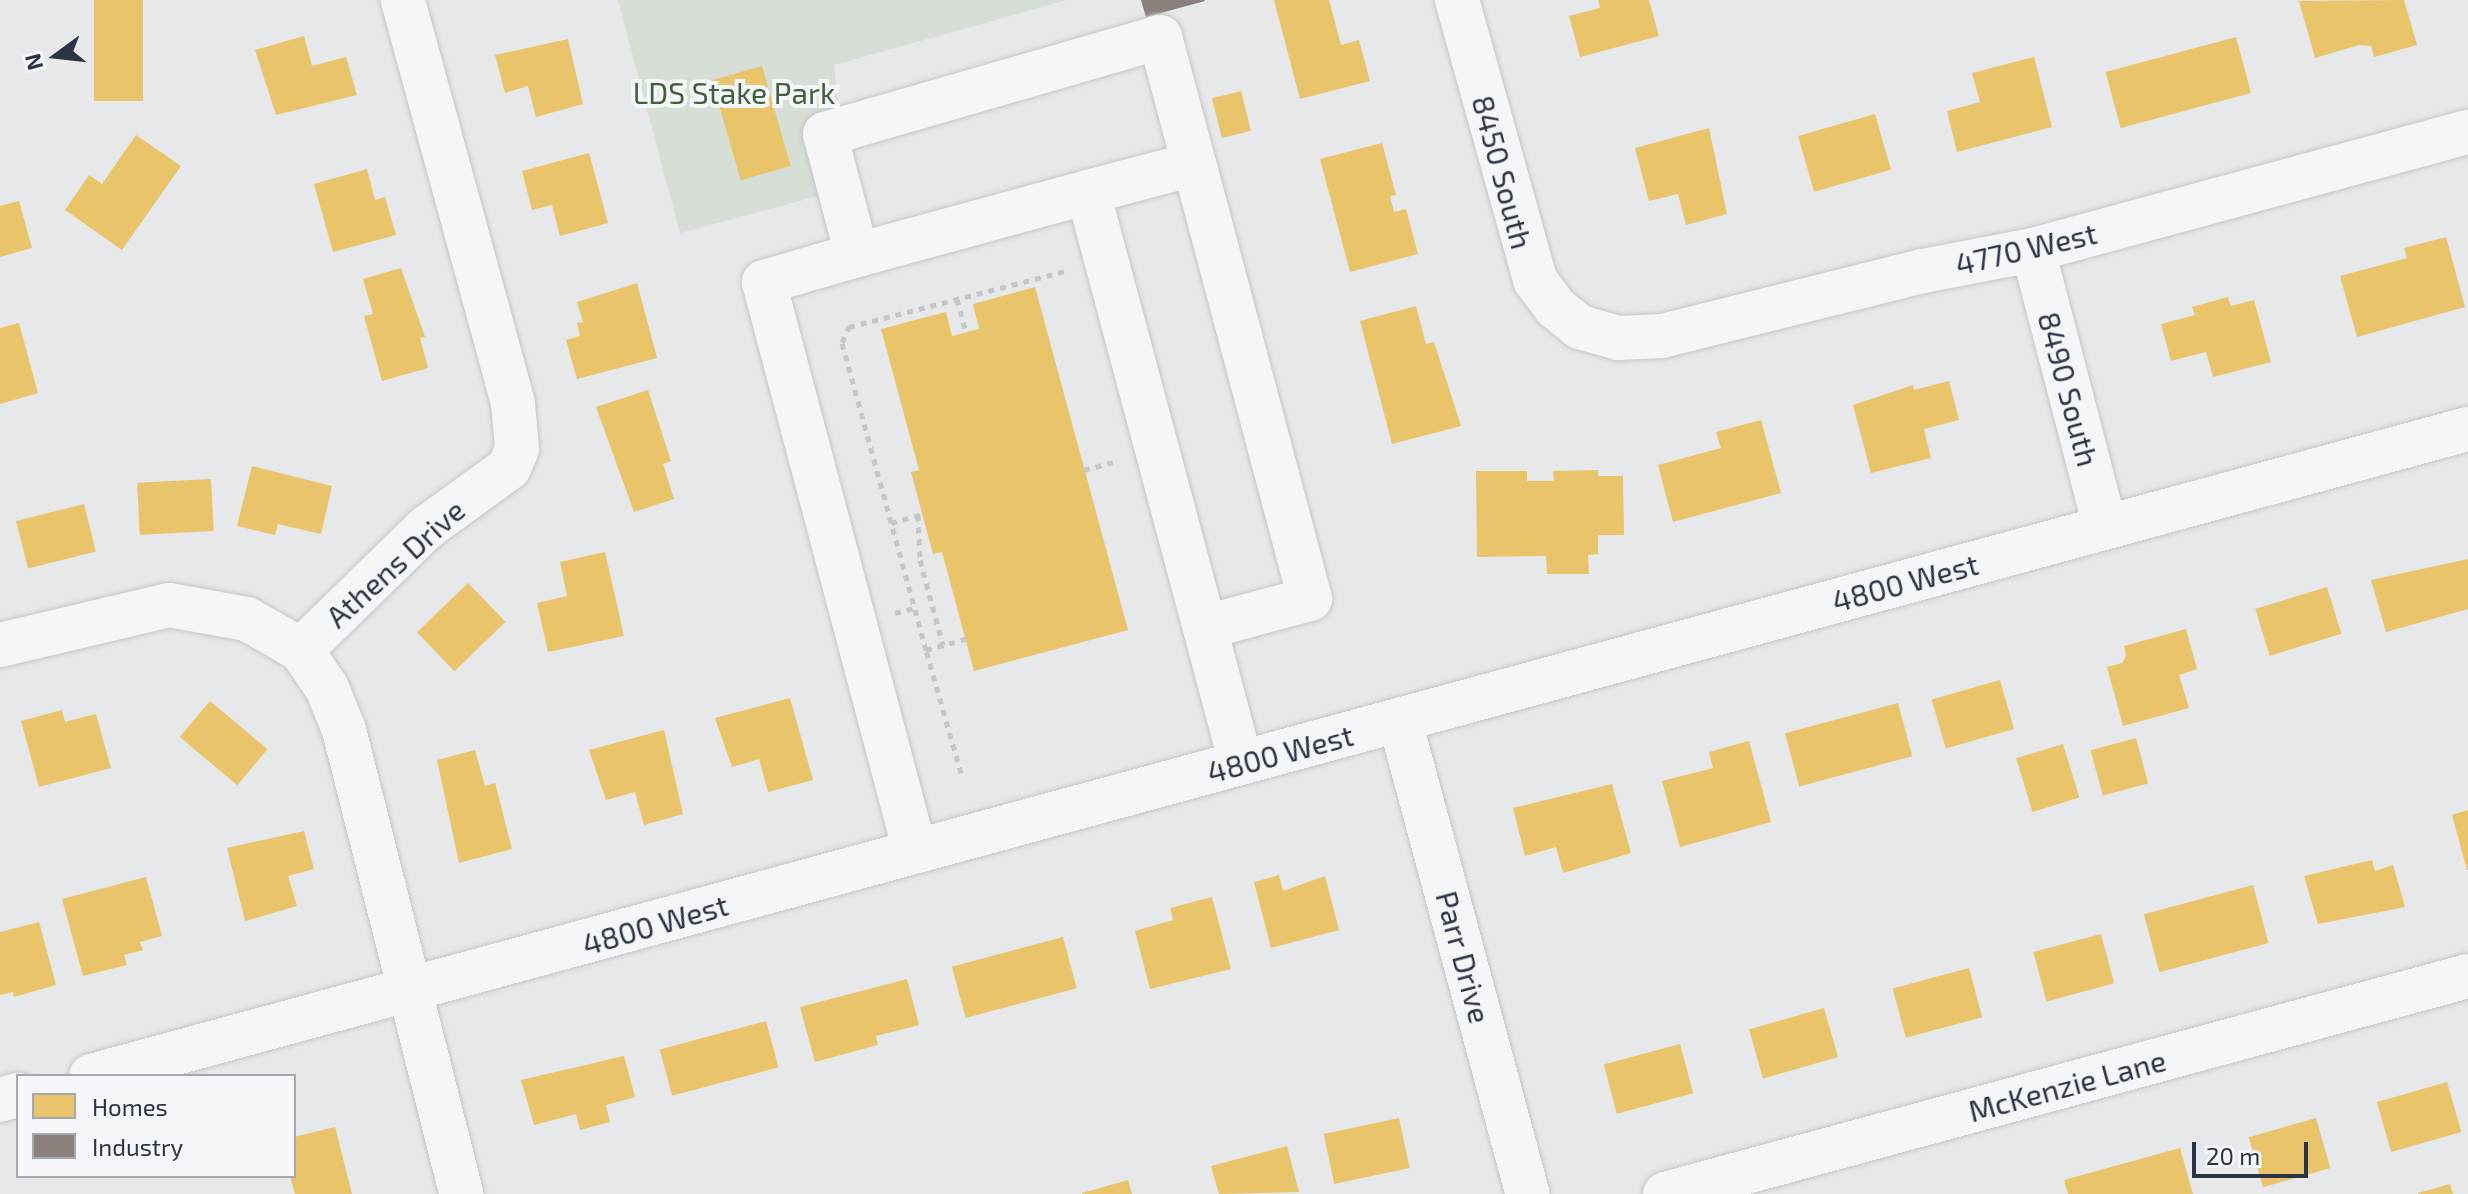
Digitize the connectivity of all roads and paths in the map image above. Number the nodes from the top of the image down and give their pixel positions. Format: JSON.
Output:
{"nodes":[{"id":1,"x":403,"y":0,"type":"edge"},
{"id":2,"x":1457,"y":0,"type":"edge"},
{"id":3,"x":2468,"y":132,"type":"edge"},
{"id":4,"x":1194,"y":164,"type":"junction"},
{"id":5,"x":1088,"y":192,"type":"junction"},
{"id":6,"x":2033,"y":250,"type":"junction"},
{"id":7,"x":857,"y":255,"type":"junction"},
{"id":8,"x":1076,"y":269,"type":"dead end"},
{"id":9,"x":957,"y":299,"type":"junction"},
{"id":10,"x":1580,"y":327,"type":"joint"},
{"id":11,"x":966,"y":332,"type":"dead end"},
{"id":12,"x":2468,"y":429,"type":"edge"},
{"id":13,"x":1118,"y":461,"type":"dead end"},
{"id":14,"x":1084,"y":470,"type":"dead end"},
{"id":15,"x":891,"y":523,"type":"junction"},
{"id":16,"x":2105,"y":527,"type":"junction"},
{"id":17,"x":1206,"y":627,"type":"junction"},
{"id":18,"x":965,"y":639,"type":"dead end"},
{"id":19,"x":0,"y":645,"type":"edge"},
{"id":20,"x":943,"y":645,"type":"junction"},
{"id":21,"x":301,"y":650,"type":"junction"},
{"id":22,"x":926,"y":650,"type":"junction"},
{"id":23,"x":1400,"y":721,"type":"junction"},
{"id":24,"x":1241,"y":763,"type":"junction"},
{"id":25,"x":961,"y":773,"type":"dead end"},
{"id":26,"x":915,"y":851,"type":"junction"},
{"id":27,"x":2468,"y":976,"type":"edge"},
{"id":28,"x":411,"y":992,"type":"junction"},
{"id":29,"x":99,"y":1074,"type":"edge"},
{"id":30,"x":461,"y":1194,"type":"edge"},
{"id":31,"x":1528,"y":1194,"type":"edge"},
{"id":32,"x":1665,"y":1194,"type":"edge"}],
"edges":[{"from":1,"to":21,"type":"street","name":"Athens Drive"},
{"from":2,"to":10,"type":"street","name":"8450 South"},
{"from":3,"to":6,"type":"street","name":"4770 West"},
{"from":4,"to":5,"type":"street"},
{"from":4,"to":7,"type":"street"},
{"from":4,"to":17,"type":"street"},
{"from":5,"to":7,"type":"street"},
{"from":5,"to":17,"type":"street"},
{"from":6,"to":10,"type":"street","name":"4770 West"},
{"from":6,"to":16,"type":"street","name":"8490 South"},
{"from":7,"to":26,"type":"street"},
{"from":8,"to":9,"type":"path"},
{"from":9,"to":11,"type":"path"},
{"from":9,"to":15,"type":"path"},
{"from":12,"to":16,"type":"street","name":"4800 West"},
{"from":13,"to":14,"type":"path"},
{"from":15,"to":20,"type":"path"},
{"from":15,"to":22,"type":"path"},
{"from":16,"to":23,"type":"street","name":"4800 West"},
{"from":17,"to":24,"type":"street"},
{"from":18,"to":20,"type":"path"},
{"from":19,"to":21,"type":"street"},
{"from":20,"to":22,"type":"path"},
{"from":21,"to":28,"type":"street","name":"Athens Drive"},
{"from":22,"to":25,"type":"path"},
{"from":23,"to":24,"type":"street","name":"4800 West"},
{"from":23,"to":31,"type":"street","name":"Parr Drive"},
{"from":24,"to":26,"type":"street","name":"4800 West"},
{"from":26,"to":28,"type":"street","name":"4800 West"},
{"from":27,"to":32,"type":"street","name":"McKenzie Lane"},
{"from":28,"to":29,"type":"street","name":"4800 West"},
{"from":28,"to":30,"type":"street","name":"Athens Drive"}]}
